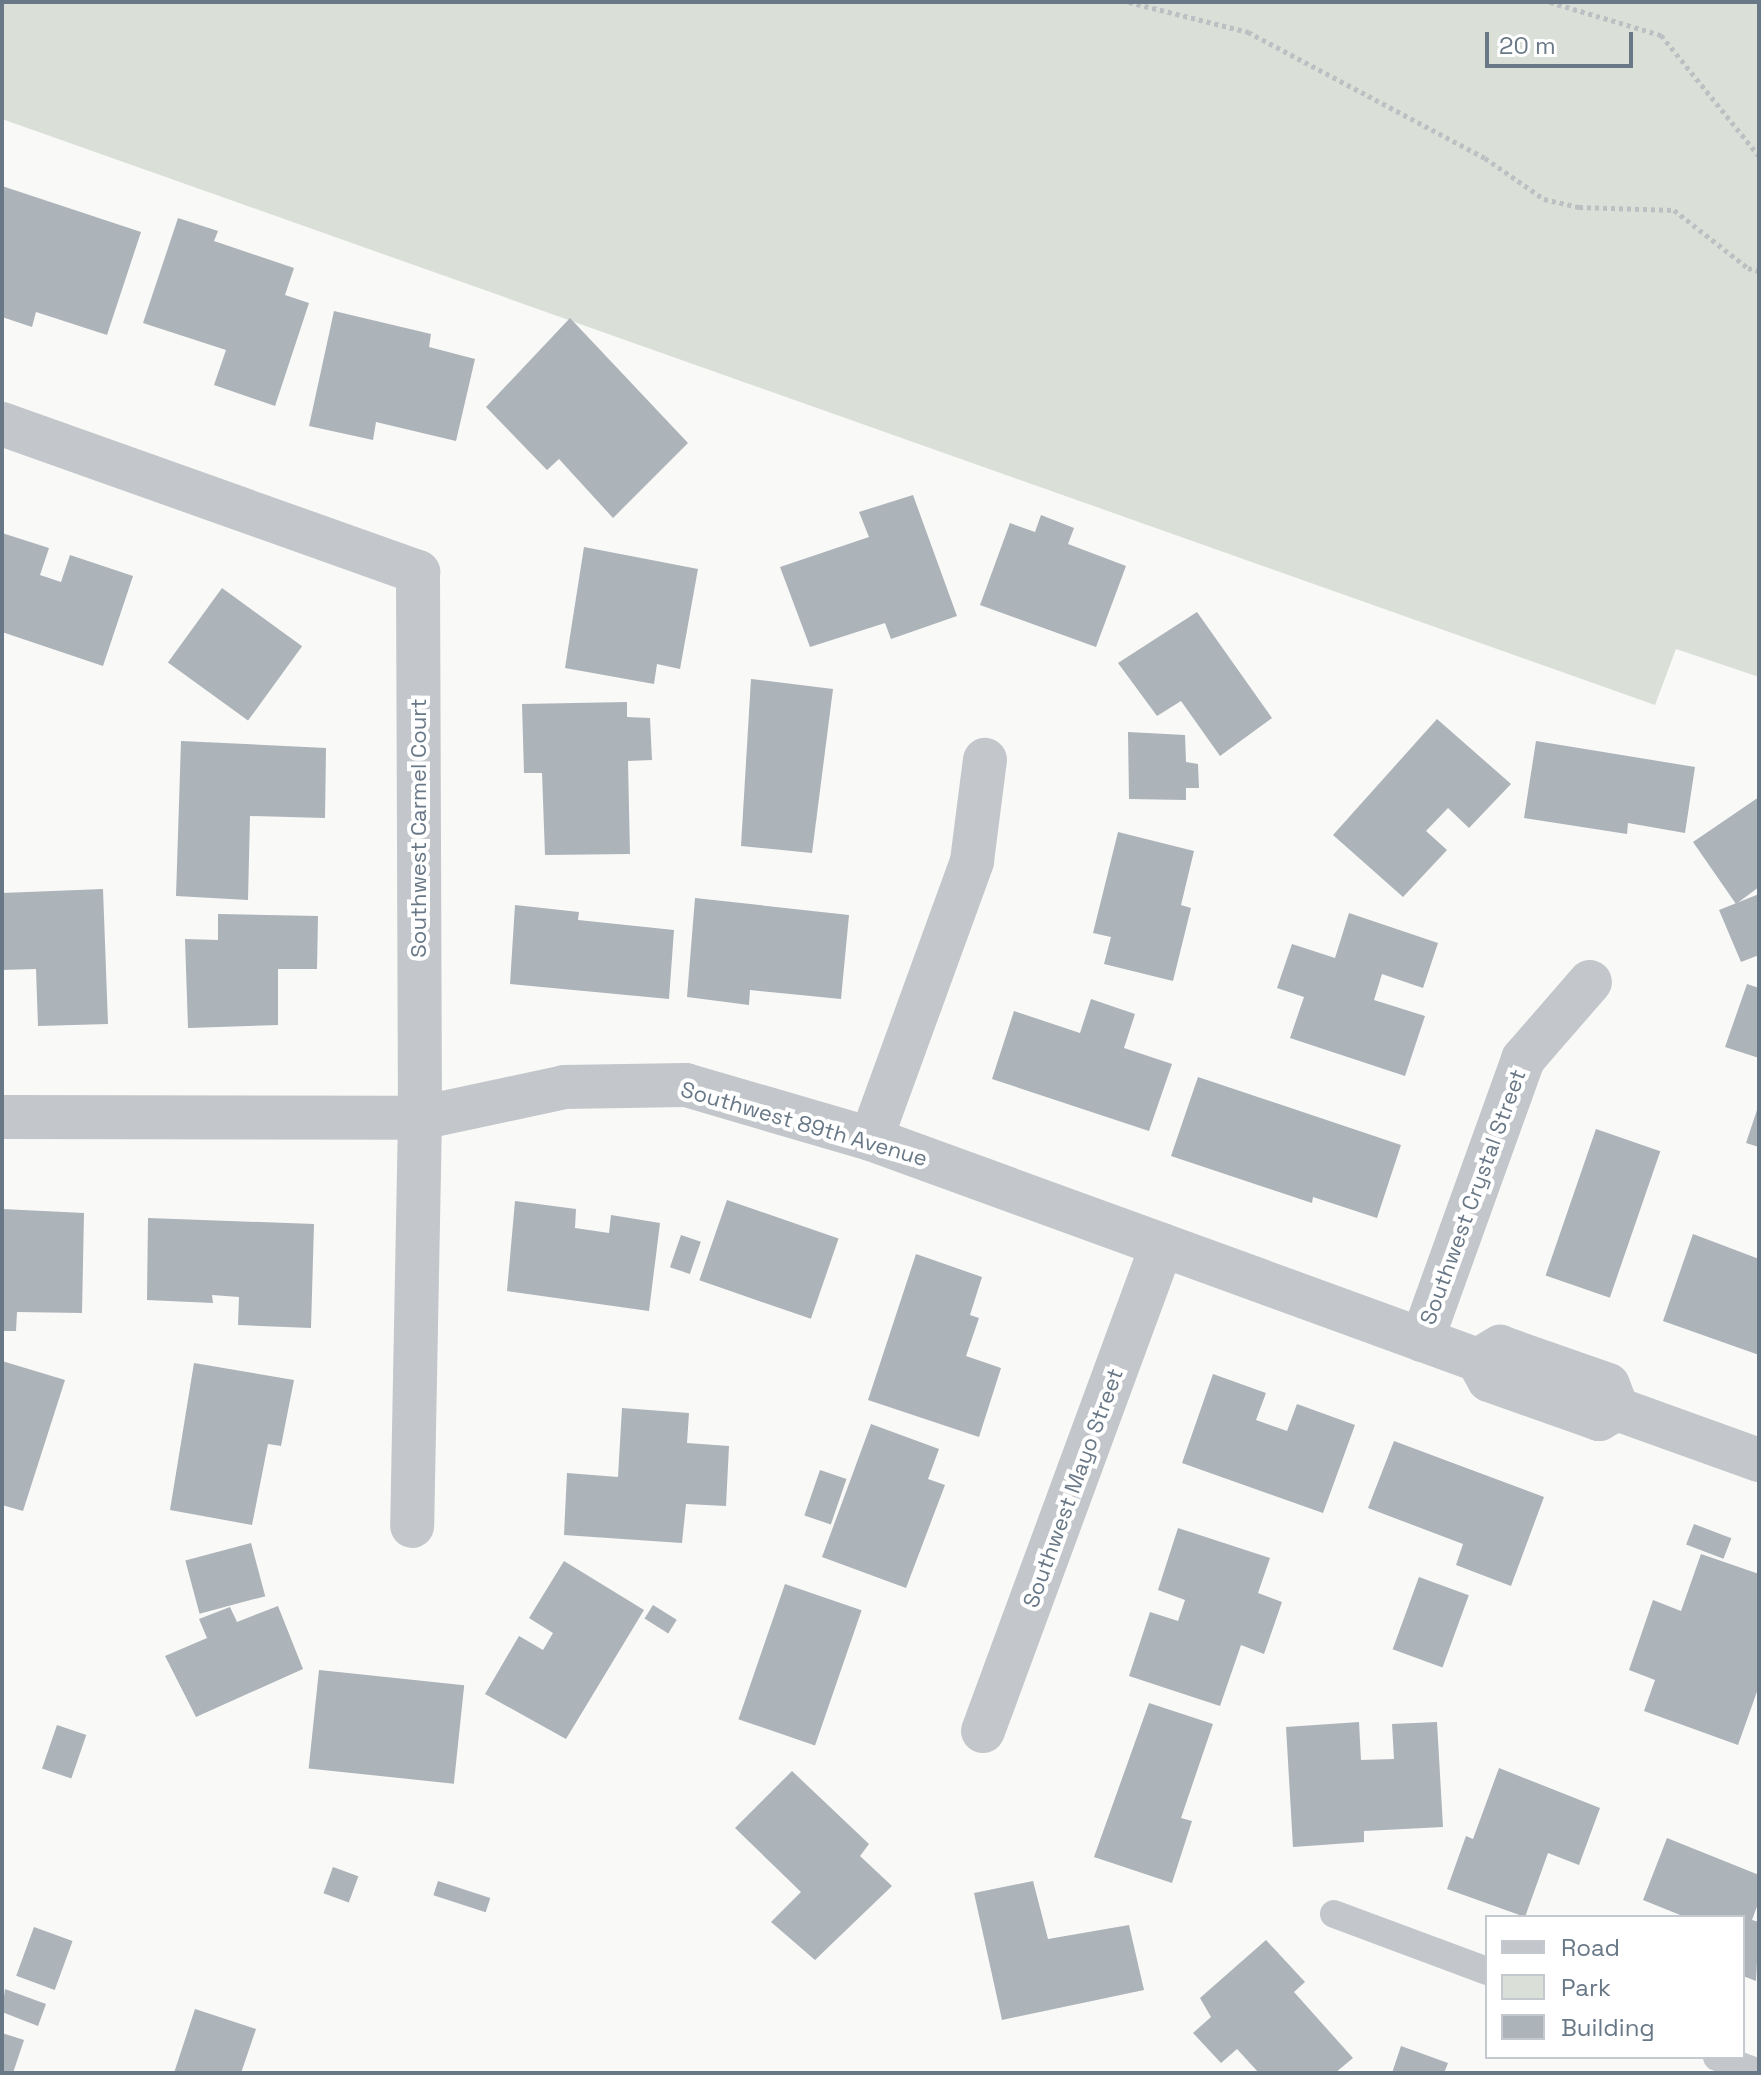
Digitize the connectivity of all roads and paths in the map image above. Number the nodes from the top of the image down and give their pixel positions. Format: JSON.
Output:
{"nodes":[{"id":1,"x":1129,"y":2,"type":"edge"},
{"id":2,"x":1550,"y":2,"type":"edge"},
{"id":3,"x":1759,"y":156,"type":"edge"},
{"id":4,"x":1759,"y":271,"type":"edge"},
{"id":5,"x":2,"y":424,"type":"edge"},
{"id":6,"x":985,"y":760,"type":"dead end"},
{"id":7,"x":1590,"y":982,"type":"dead end"},
{"id":8,"x":2,"y":1117,"type":"edge"},
{"id":9,"x":420,"y":1118,"type":"junction"},
{"id":10,"x":871,"y":1139,"type":"junction"},
{"id":11,"x":1162,"y":1245,"type":"junction"},
{"id":12,"x":1422,"y":1340,"type":"junction"},
{"id":13,"x":1759,"y":1460,"type":"edge"},
{"id":14,"x":412,"y":1526,"type":"dead end"},
{"id":15,"x":983,"y":1731,"type":"dead end"},
{"id":16,"x":1334,"y":1914,"type":"dead end"},
{"id":17,"x":1485,"y":1970,"type":"edge"},
{"id":18,"x":1722,"y":2059,"type":"edge"},
{"id":19,"x":1759,"y":2073,"type":"edge"}],
"edges":[{"from":1,"to":4,"type":"path"},
{"from":2,"to":3,"type":"path"},
{"from":5,"to":9,"type":"street","name":"Southwest Carmel Court"},
{"from":6,"to":10,"type":"street"},
{"from":7,"to":12,"type":"street","name":"Southwest Crystal Street"},
{"from":8,"to":9,"type":"street","name":"Southwest 89th Avenue"},
{"from":9,"to":10,"type":"street","name":"Southwest 89th Avenue"},
{"from":9,"to":14,"type":"street","name":"Southwest Carmel Court"},
{"from":10,"to":11,"type":"street","name":"Southwest 89th Avenue"},
{"from":11,"to":12,"type":"street","name":"Southwest 89th Avenue"},
{"from":11,"to":15,"type":"street","name":"Southwest Mayo Street"},
{"from":12,"to":13,"type":"street","name":"Southwest 89th Avenue"},
{"from":16,"to":17,"type":"lane"},
{"from":18,"to":19,"type":"lane"}]}
